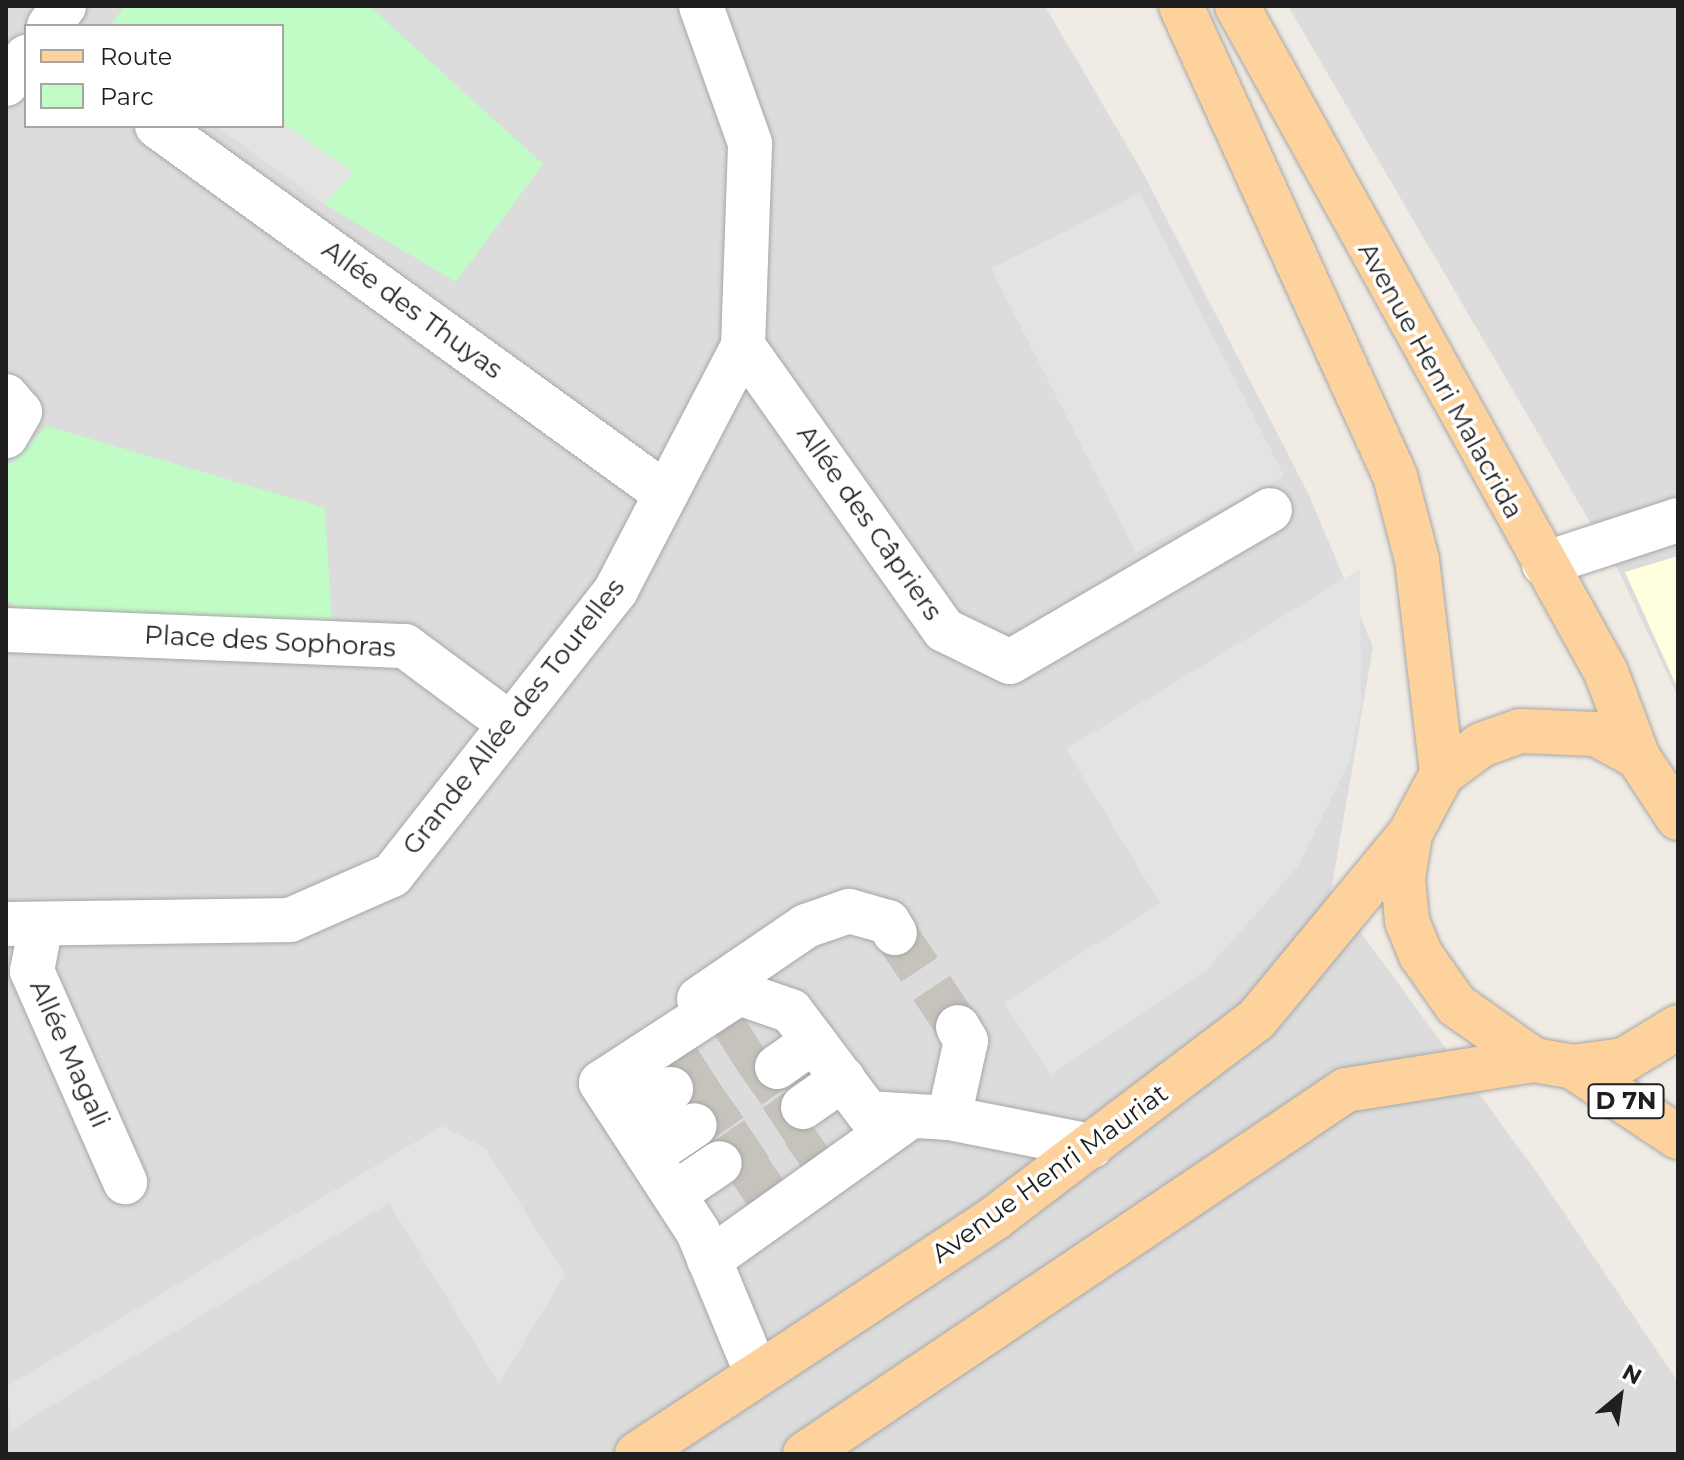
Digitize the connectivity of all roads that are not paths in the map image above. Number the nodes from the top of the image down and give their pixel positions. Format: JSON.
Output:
{"nodes":[{"id":1,"x":701,"y":6,"type":"edge"},
{"id":2,"x":1181,"y":6,"type":"edge"},
{"id":3,"x":1237,"y":6,"type":"edge"},
{"id":4,"x":24,"y":60,"type":"edge"},
{"id":5,"x":6,"y":84,"type":"edge"},
{"id":6,"x":160,"y":128,"type":"edge"},
{"id":7,"x":743,"y":346,"type":"junction"},
{"id":8,"x":6,"y":396,"type":"edge"},
{"id":9,"x":6,"y":436,"type":"edge"},
{"id":10,"x":666,"y":494,"type":"junction"},
{"id":11,"x":1270,"y":510,"type":"dead end"},
{"id":12,"x":1678,"y":520,"type":"edge"},
{"id":13,"x":1544,"y":564,"type":"junction"},
{"id":14,"x":6,"y":630,"type":"edge"},
{"id":15,"x":510,"y":724,"type":"junction"},
{"id":16,"x":1638,"y":757,"type":"junction"},
{"id":17,"x":1442,"y":774,"type":"junction"},
{"id":18,"x":1678,"y":818,"type":"edge"},
{"id":19,"x":1410,"y":834,"type":"junction"},
{"id":20,"x":24,"y":924,"type":"edge"},
{"id":21,"x":895,"y":933,"type":"tunnel mouth"},
{"id":22,"x":803,"y":1026,"type":"junction"},
{"id":23,"x":958,"y":1027,"type":"tunnel mouth"},
{"id":24,"x":1678,"y":1027,"type":"edge"},
{"id":25,"x":766,"y":1051,"type":"tunnel mouth"},
{"id":26,"x":1553,"y":1064,"type":"junction"},
{"id":27,"x":601,"y":1083,"type":"junction"},
{"id":28,"x":671,"y":1089,"type":"tunnel mouth"},
{"id":29,"x":856,"y":1096,"type":"junction"},
{"id":30,"x":930,"y":1117,"type":"junction"},
{"id":31,"x":625,"y":1119,"type":"junction"},
{"id":32,"x":695,"y":1125,"type":"tunnel mouth"},
{"id":33,"x":814,"y":1125,"type":"tunnel mouth"},
{"id":34,"x":1678,"y":1137,"type":"edge"},
{"id":35,"x":1091,"y":1146,"type":"junction"},
{"id":36,"x":649,"y":1156,"type":"junction"},
{"id":37,"x":720,"y":1163,"type":"tunnel mouth"},
{"id":38,"x":125,"y":1182,"type":"dead end"},
{"id":39,"x":674,"y":1194,"type":"junction"},
{"id":40,"x":743,"y":1199,"type":"tunnel mouth"},
{"id":41,"x":703,"y":1246,"type":"junction"},
{"id":42,"x":756,"y":1372,"type":"junction"},
{"id":43,"x":637,"y":1454,"type":"edge"},
{"id":44,"x":805,"y":1454,"type":"edge"}],
"edges":[{"from":1,"to":7,"type":"street","name":"Grande Allée des Tourelles"},
{"from":2,"to":17,"type":"main road"},
{"from":3,"to":13,"type":"main road","name":"Avenue Henri Malacrida"},
{"from":4,"to":5,"type":"street"},
{"from":6,"to":10,"type":"street","name":"Allée des Thuyas"},
{"from":7,"to":10,"type":"street","name":"Grande Allée des Tourelles"},
{"from":7,"to":11,"type":"street","name":"Allée des Câpriers"},
{"from":8,"to":9,"type":"street"},
{"from":10,"to":15,"type":"street","name":"Grande Allée des Tourelles"},
{"from":12,"to":13,"type":"street"},
{"from":13,"to":16,"type":"main road","name":"Avenue Henri Malacrida"},
{"from":14,"to":15,"type":"street","name":"Place des Sophoras"},
{"from":15,"to":20,"type":"street","name":"Grande Allée des Tourelles"},
{"from":16,"to":17,"type":"main road"},
{"from":16,"to":18,"type":"main road"},
{"from":17,"to":19,"type":"main road"},
{"from":19,"to":26,"type":"main road"},
{"from":19,"to":35,"type":"main road","name":"Avenue Henri Mauriat"},
{"from":20,"to":38,"type":"street","name":"Allée Magali"},
{"from":21,"to":27,"type":"street"},
{"from":22,"to":25,"type":"street"},
{"from":22,"to":27,"type":"street"},
{"from":22,"to":29,"type":"street"},
{"from":23,"to":30,"type":"street"},
{"from":24,"to":26,"type":"main road"},
{"from":26,"to":34,"type":"main road","number":"D 7N"},
{"from":26,"to":44,"type":"main road"},
{"from":27,"to":31,"type":"street"},
{"from":28,"to":31,"type":"street"},
{"from":29,"to":30,"type":"street"},
{"from":29,"to":33,"type":"street"},
{"from":30,"to":35,"type":"street"},
{"from":30,"to":41,"type":"street"},
{"from":31,"to":36,"type":"street"},
{"from":32,"to":36,"type":"street"},
{"from":35,"to":42,"type":"main road","name":"Avenue Henri Mauriat"},
{"from":36,"to":39,"type":"street"},
{"from":37,"to":39,"type":"street"},
{"from":39,"to":41,"type":"street"},
{"from":40,"to":41,"type":"street"},
{"from":41,"to":42,"type":"street"},
{"from":42,"to":43,"type":"main road","name":"Avenue Henri Mauriat"}]}
